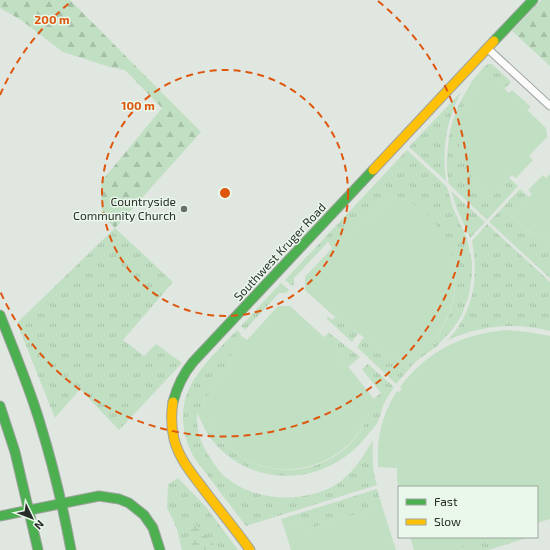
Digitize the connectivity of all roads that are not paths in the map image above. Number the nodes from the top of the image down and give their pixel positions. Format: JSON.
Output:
{"nodes":[{"id":1,"x":533,"y":0,"type":"edge"},
{"id":2,"x":488,"y":48,"type":"junction"},
{"id":3,"x":550,"y":106,"type":"edge"},
{"id":4,"x":0,"y":315,"type":"edge"},
{"id":5,"x":0,"y":406,"type":"edge"},
{"id":6,"x":61,"y":503,"type":"junction"},
{"id":7,"x":29,"y":510,"type":"junction"},
{"id":8,"x":0,"y":516,"type":"edge"},
{"id":9,"x":38,"y":550,"type":"edge"},
{"id":10,"x":71,"y":550,"type":"edge"},
{"id":11,"x":160,"y":550,"type":"edge"},
{"id":12,"x":250,"y":550,"type":"edge"}],
"edges":[{"from":1,"to":2,"type":"main road","name":"Southwest Kruger Road"},
{"from":2,"to":3,"type":"street"},
{"from":2,"to":12,"type":"main road","name":"Southwest Kruger Road"},
{"from":4,"to":6,"type":"main road"},
{"from":5,"to":7,"type":"main road"},
{"from":6,"to":7,"type":"main road"},
{"from":6,"to":10,"type":"main road"},
{"from":6,"to":11,"type":"main road"},
{"from":7,"to":8,"type":"main road"},
{"from":7,"to":9,"type":"main road"}]}
